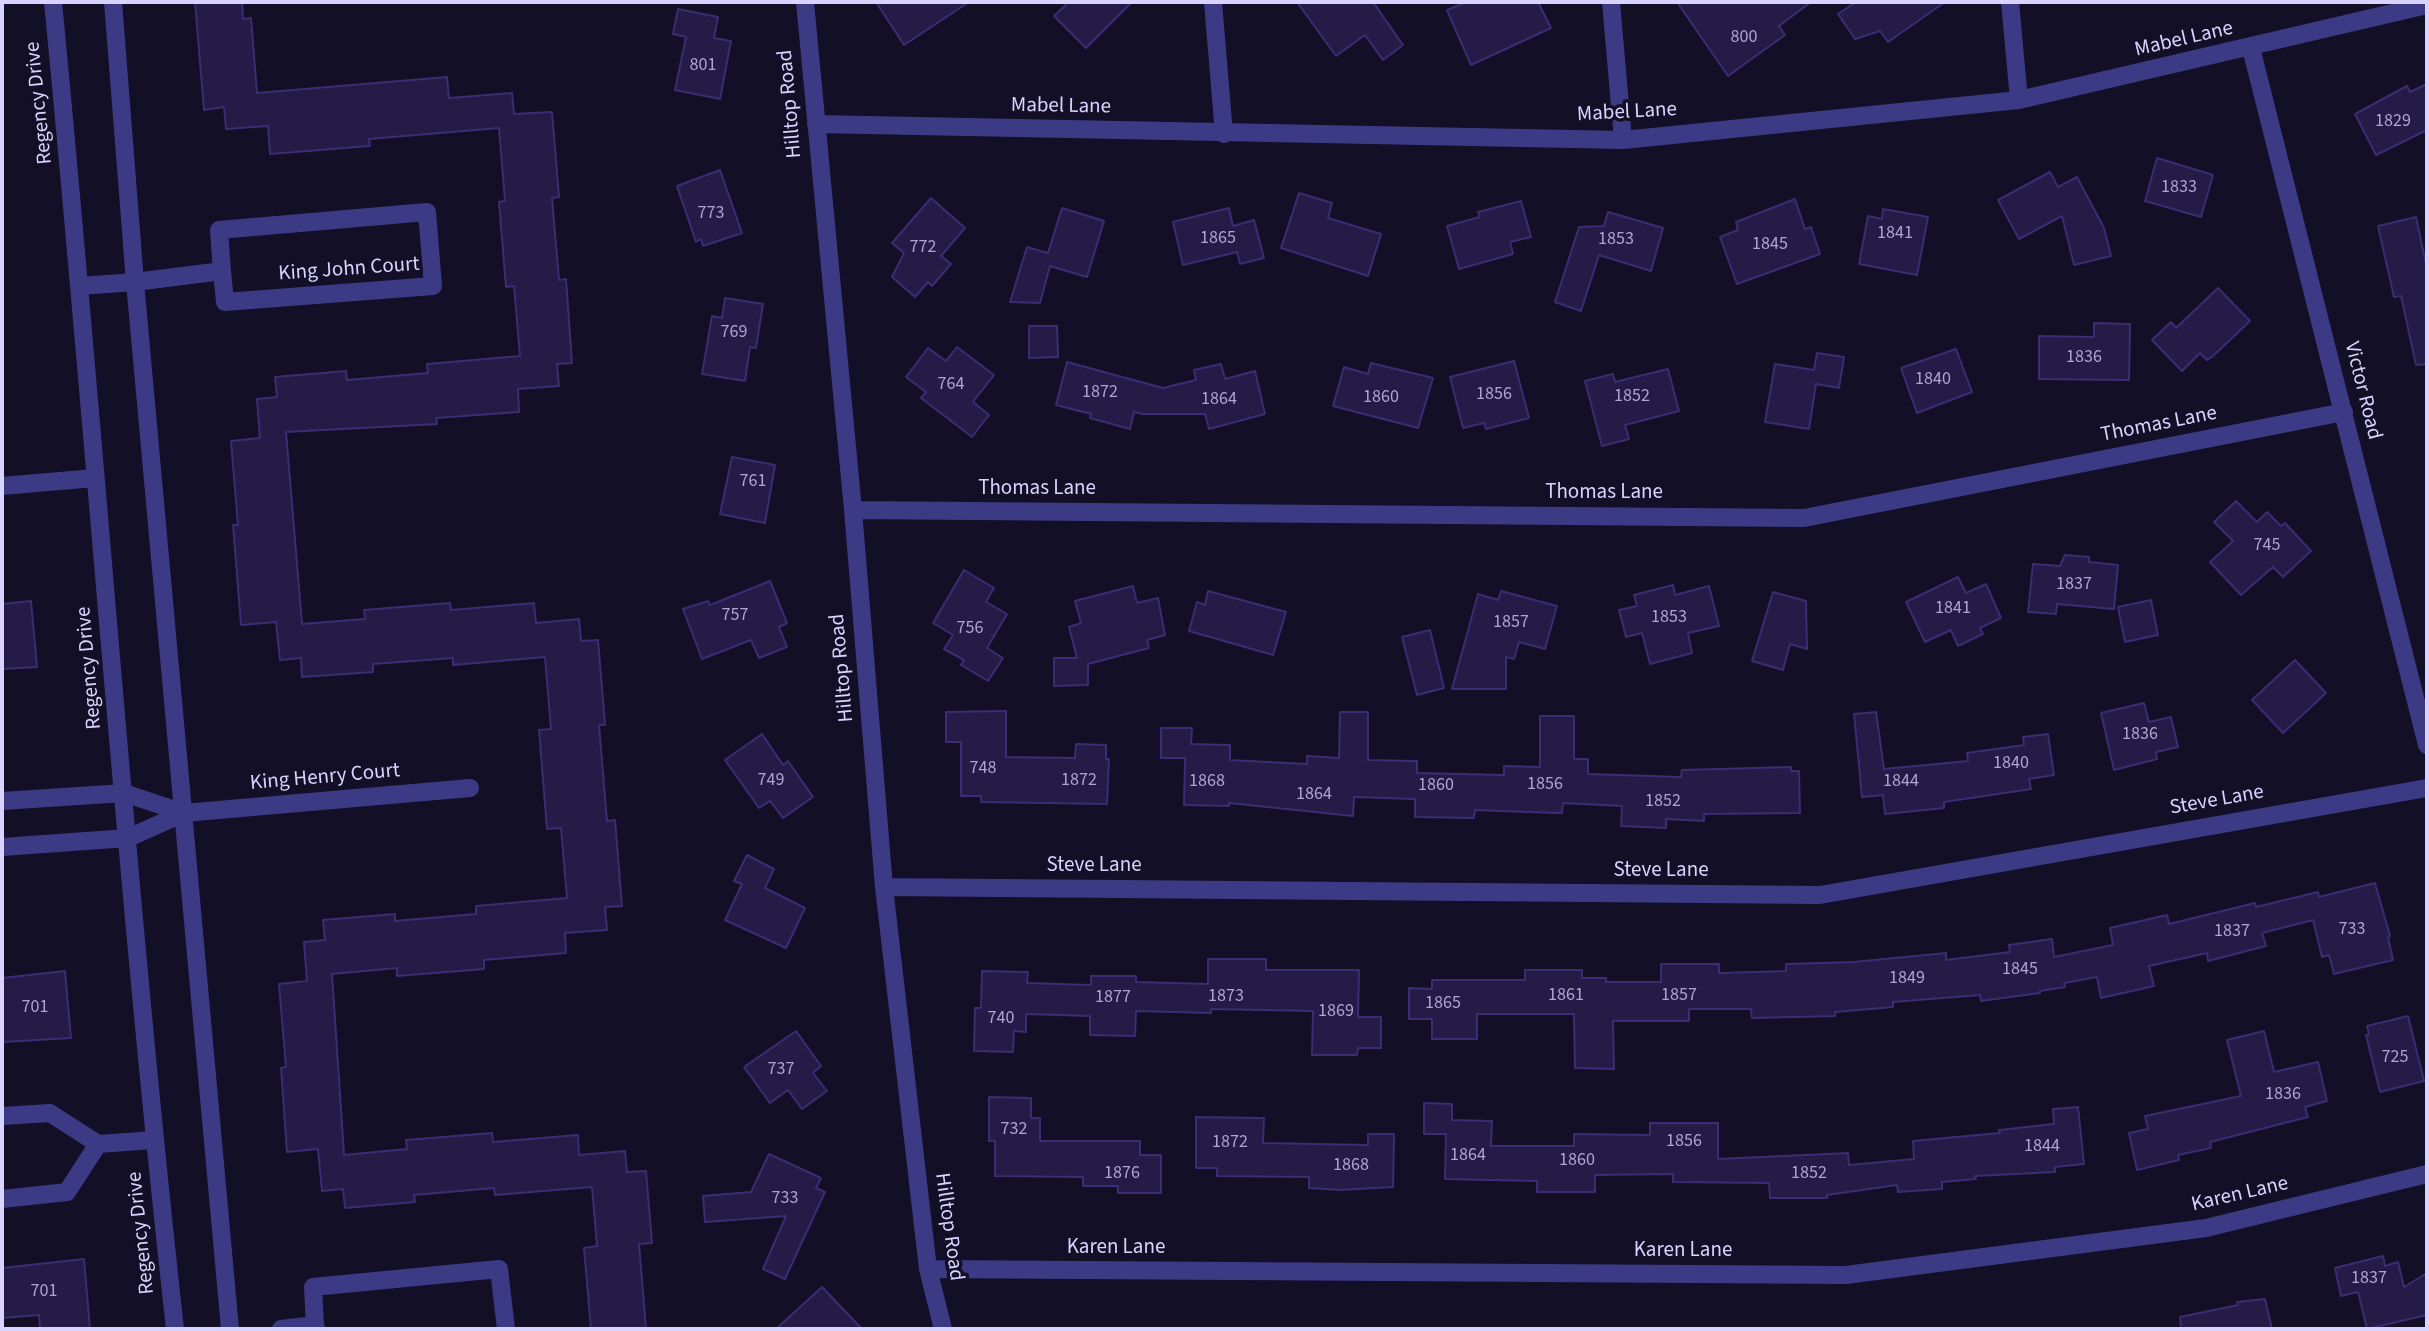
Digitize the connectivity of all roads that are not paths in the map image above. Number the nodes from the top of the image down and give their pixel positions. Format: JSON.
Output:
{"nodes":[{"id":1,"x":53,"y":2,"type":"edge"},
{"id":2,"x":113,"y":2,"type":"edge"},
{"id":3,"x":805,"y":2,"type":"edge"},
{"id":4,"x":1213,"y":2,"type":"edge"},
{"id":5,"x":1611,"y":2,"type":"edge"},
{"id":6,"x":2010,"y":2,"type":"edge"},
{"id":7,"x":2415,"y":5,"type":"edge"},
{"id":8,"x":2250,"y":48,"type":"junction"},
{"id":9,"x":2019,"y":100,"type":"junction"},
{"id":10,"x":816,"y":124,"type":"junction"},
{"id":11,"x":1224,"y":134,"type":"junction"},
{"id":12,"x":1623,"y":140,"type":"junction"},
{"id":13,"x":222,"y":271,"type":"junction"},
{"id":14,"x":135,"y":282,"type":"junction"},
{"id":15,"x":80,"y":286,"type":"junction"},
{"id":16,"x":2344,"y":412,"type":"junction"},
{"id":17,"x":95,"y":478,"type":"junction"},
{"id":18,"x":2,"y":486,"type":"edge"},
{"id":19,"x":853,"y":510,"type":"junction"},
{"id":20,"x":2427,"y":745,"type":"edge"},
{"id":21,"x":2427,"y":788,"type":"edge"},
{"id":22,"x":470,"y":789,"type":"dead end"},
{"id":23,"x":124,"y":793,"type":"junction"},
{"id":24,"x":2,"y":801,"type":"edge"},
{"id":25,"x":184,"y":813,"type":"junction"},
{"id":26,"x":128,"y":838,"type":"junction"},
{"id":27,"x":2,"y":847,"type":"edge"},
{"id":28,"x":884,"y":887,"type":"junction"},
{"id":29,"x":2,"y":1116,"type":"edge"},
{"id":30,"x":154,"y":1140,"type":"junction"},
{"id":31,"x":98,"y":1144,"type":"junction"},
{"id":32,"x":2427,"y":1174,"type":"edge"},
{"id":33,"x":2,"y":1199,"type":"edge"},
{"id":34,"x":928,"y":1269,"type":"junction"},
{"id":35,"x":315,"y":1327,"type":"edge"},
{"id":36,"x":175,"y":1329,"type":"edge"},
{"id":37,"x":230,"y":1329,"type":"edge"},
{"id":38,"x":281,"y":1329,"type":"edge"},
{"id":39,"x":506,"y":1329,"type":"edge"},
{"id":40,"x":943,"y":1329,"type":"edge"}],
"edges":[{"from":1,"to":15,"type":"street","name":"Regency Drive"},
{"from":2,"to":14,"type":"street"},
{"from":3,"to":10,"type":"street","name":"Hilltop Road"},
{"from":4,"to":11,"type":"street"},
{"from":5,"to":12,"type":"street"},
{"from":6,"to":9,"type":"street"},
{"from":7,"to":8,"type":"street","name":"Mabel Lane"},
{"from":8,"to":9,"type":"street","name":"Mabel Lane"},
{"from":8,"to":16,"type":"street","name":"Victor Road"},
{"from":9,"to":12,"type":"street","name":"Mabel Lane"},
{"from":10,"to":11,"type":"street","name":"Mabel Lane"},
{"from":10,"to":19,"type":"street","name":"Hilltop Road"},
{"from":11,"to":12,"type":"street","name":"Mabel Lane"},
{"from":13,"to":13,"type":"street","name":"King John Court"},
{"from":13,"to":14,"type":"street"},
{"from":14,"to":15,"type":"street"},
{"from":14,"to":25,"type":"street"},
{"from":15,"to":17,"type":"street","name":"Regency Drive"},
{"from":16,"to":19,"type":"street","name":"Thomas Lane"},
{"from":16,"to":20,"type":"street","name":"Victor Road"},
{"from":17,"to":18,"type":"street"},
{"from":17,"to":23,"type":"street","name":"Regency Drive"},
{"from":19,"to":28,"type":"street","name":"Hilltop Road"},
{"from":21,"to":28,"type":"street","name":"Steve Lane"},
{"from":22,"to":25,"type":"street","name":"King Henry Court"},
{"from":23,"to":24,"type":"street"},
{"from":23,"to":25,"type":"street"},
{"from":23,"to":26,"type":"street","name":"Regency Drive"},
{"from":25,"to":26,"type":"street"},
{"from":25,"to":37,"type":"street"},
{"from":26,"to":27,"type":"street"},
{"from":26,"to":30,"type":"street","name":"Regency Drive"},
{"from":28,"to":34,"type":"street","name":"Hilltop Road"},
{"from":29,"to":31,"type":"street"},
{"from":30,"to":31,"type":"street"},
{"from":30,"to":36,"type":"street","name":"Regency Drive"},
{"from":31,"to":33,"type":"street"},
{"from":32,"to":34,"type":"street","name":"Karen Lane"},
{"from":34,"to":40,"type":"street","name":"Hilltop Road"},
{"from":35,"to":38,"type":"street"},
{"from":35,"to":39,"type":"street"}]}
